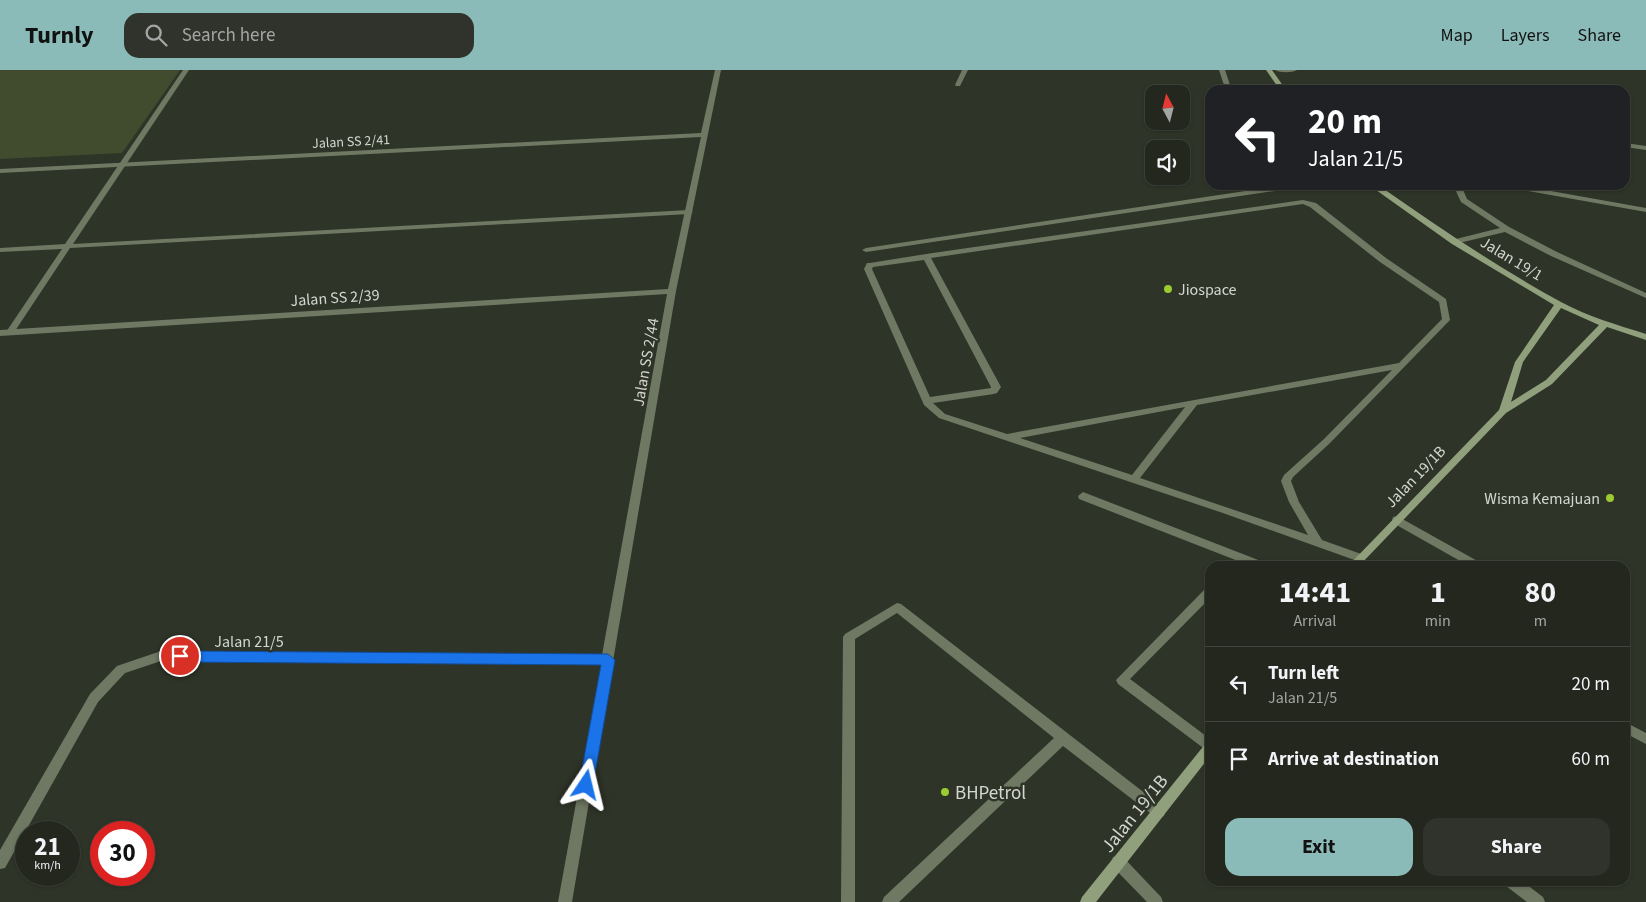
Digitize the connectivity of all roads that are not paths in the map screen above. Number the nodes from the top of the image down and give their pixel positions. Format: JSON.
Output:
{"nodes":[{"id":1,"x":186,"y":70,"type":"edge"},
{"id":2,"x":718,"y":70,"type":"edge"},
{"id":3,"x":965,"y":70,"type":"edge"},
{"id":4,"x":1222,"y":70,"type":"edge"},
{"id":5,"x":1269,"y":70,"type":"edge"},
{"id":6,"x":1278,"y":70,"type":"edge"},
{"id":7,"x":1294,"y":70,"type":"edge"},
{"id":8,"x":958,"y":85,"type":"dead end"},
{"id":9,"x":1227,"y":85,"type":"edge"},
{"id":10,"x":1280,"y":85,"type":"edge"},
{"id":11,"x":704,"y":135,"type":"junction"},
{"id":12,"x":1630,"y":146,"type":"edge"},
{"id":13,"x":1646,"y":148,"type":"edge"},
{"id":14,"x":122,"y":165,"type":"junction"},
{"id":15,"x":0,"y":171,"type":"edge"},
{"id":16,"x":1257,"y":190,"type":"edge"},
{"id":17,"x":1380,"y":190,"type":"edge"},
{"id":18,"x":1459,"y":190,"type":"edge"},
{"id":19,"x":1533,"y":190,"type":"edge"},
{"id":20,"x":1646,"y":210,"type":"edge"},
{"id":21,"x":689,"y":212,"type":"junction"},
{"id":22,"x":1506,"y":229,"type":"junction"},
{"id":23,"x":1456,"y":242,"type":"junction"},
{"id":24,"x":68,"y":246,"type":"junction"},
{"id":25,"x":0,"y":250,"type":"edge"},
{"id":26,"x":866,"y":250,"type":"dead end"},
{"id":27,"x":926,"y":256,"type":"junction"},
{"id":28,"x":672,"y":291,"type":"junction"},
{"id":29,"x":1646,"y":296,"type":"edge"},
{"id":30,"x":1559,"y":304,"type":"junction"},
{"id":31,"x":1605,"y":324,"type":"junction"},
{"id":32,"x":0,"y":332,"type":"edge"},
{"id":33,"x":10,"y":332,"type":"junction"},
{"id":34,"x":1646,"y":337,"type":"edge"},
{"id":35,"x":1402,"y":365,"type":"junction"},
{"id":36,"x":927,"y":401,"type":"junction"},
{"id":37,"x":1194,"y":402,"type":"junction"},
{"id":38,"x":1503,"y":410,"type":"junction"},
{"id":39,"x":1008,"y":437,"type":"junction"},
{"id":40,"x":1134,"y":479,"type":"junction"},
{"id":41,"x":1084,"y":496,"type":"dead end"},
{"id":42,"x":1397,"y":520,"type":"junction"},
{"id":43,"x":1317,"y":541,"type":"junction"},
{"id":44,"x":1237,"y":561,"type":"edge"},
{"id":45,"x":1354,"y":561,"type":"edge"},
{"id":46,"x":1357,"y":561,"type":"edge"},
{"id":47,"x":1468,"y":561,"type":"edge"},
{"id":48,"x":1205,"y":596,"type":"edge"},
{"id":49,"x":608,"y":660,"type":"junction"},
{"id":50,"x":1630,"y":730,"type":"edge"},
{"id":51,"x":1063,"y":738,"type":"junction"},
{"id":52,"x":1646,"y":739,"type":"edge"},
{"id":53,"x":1205,"y":742,"type":"edge"},
{"id":54,"x":1205,"y":752,"type":"edge"},
{"id":55,"x":1159,"y":812,"type":"junction"},
{"id":56,"x":1118,"y":862,"type":"junction"},
{"id":57,"x":0,"y":863,"type":"edge"},
{"id":58,"x":1517,"y":886,"type":"edge"},
{"id":59,"x":566,"y":902,"type":"edge"},
{"id":60,"x":848,"y":902,"type":"edge"},
{"id":61,"x":889,"y":902,"type":"edge"},
{"id":62,"x":1087,"y":902,"type":"edge"},
{"id":63,"x":1156,"y":902,"type":"edge"},
{"id":64,"x":1538,"y":902,"type":"edge"}],
"edges":[{"from":1,"to":14,"type":"street"},
{"from":2,"to":11,"type":"street","name":"Jalan SS 2/44"},
{"from":3,"to":8,"type":"street"},
{"from":4,"to":9,"type":"street"},
{"from":5,"to":10,"type":"street"},
{"from":6,"to":7,"type":"street"},
{"from":11,"to":14,"type":"street","name":"Jalan SS 2/41"},
{"from":11,"to":21,"type":"street","name":"Jalan SS 2/44"},
{"from":12,"to":13,"type":"street"},
{"from":14,"to":15,"type":"street","name":"Jalan SS 2/41"},
{"from":14,"to":24,"type":"street"},
{"from":16,"to":26,"type":"street"},
{"from":17,"to":23,"type":"street","name":"Jalan 19/1"},
{"from":18,"to":22,"type":"street"},
{"from":19,"to":20,"type":"street"},
{"from":21,"to":24,"type":"street"},
{"from":21,"to":28,"type":"street","name":"Jalan SS 2/44"},
{"from":22,"to":23,"type":"street"},
{"from":22,"to":29,"type":"street"},
{"from":23,"to":30,"type":"street","name":"Jalan 19/1"},
{"from":24,"to":25,"type":"street"},
{"from":24,"to":33,"type":"street"},
{"from":27,"to":35,"type":"street"},
{"from":27,"to":36,"type":"street"},
{"from":27,"to":36,"type":"street"},
{"from":28,"to":33,"type":"street","name":"Jalan SS 2/39"},
{"from":28,"to":49,"type":"street","name":"Jalan SS 2/44"},
{"from":30,"to":31,"type":"street","name":"Jalan 19/1"},
{"from":30,"to":38,"type":"street","name":"Jalan 19/1B"},
{"from":31,"to":34,"type":"street","name":"Jalan 19/1"},
{"from":31,"to":38,"type":"street","name":"Jalan 19/1B"},
{"from":32,"to":33,"type":"street","name":"Jalan SS 2/39"},
{"from":35,"to":37,"type":"street"},
{"from":35,"to":43,"type":"street"},
{"from":36,"to":39,"type":"street"},
{"from":37,"to":39,"type":"street"},
{"from":37,"to":40,"type":"street"},
{"from":38,"to":42,"type":"street","name":"Jalan 19/1B"},
{"from":39,"to":40,"type":"street"},
{"from":40,"to":43,"type":"street"},
{"from":41,"to":44,"type":"street"},
{"from":42,"to":46,"type":"street","name":"Jalan 19/1B"},
{"from":42,"to":47,"type":"street"},
{"from":43,"to":45,"type":"street"},
{"from":48,"to":53,"type":"street"},
{"from":49,"to":57,"type":"street","name":"Jalan 21/5"},
{"from":49,"to":59,"type":"street","name":"Jalan SS 2/44"},
{"from":50,"to":52,"type":"street"},
{"from":51,"to":55,"type":"street"},
{"from":51,"to":60,"type":"street"},
{"from":51,"to":61,"type":"street"},
{"from":54,"to":55,"type":"street","name":"Jalan 19/1B"},
{"from":55,"to":56,"type":"street","name":"Jalan 19/1B"},
{"from":56,"to":62,"type":"street","name":"Jalan 19/1B"},
{"from":56,"to":63,"type":"street"},
{"from":58,"to":64,"type":"street"}]}
